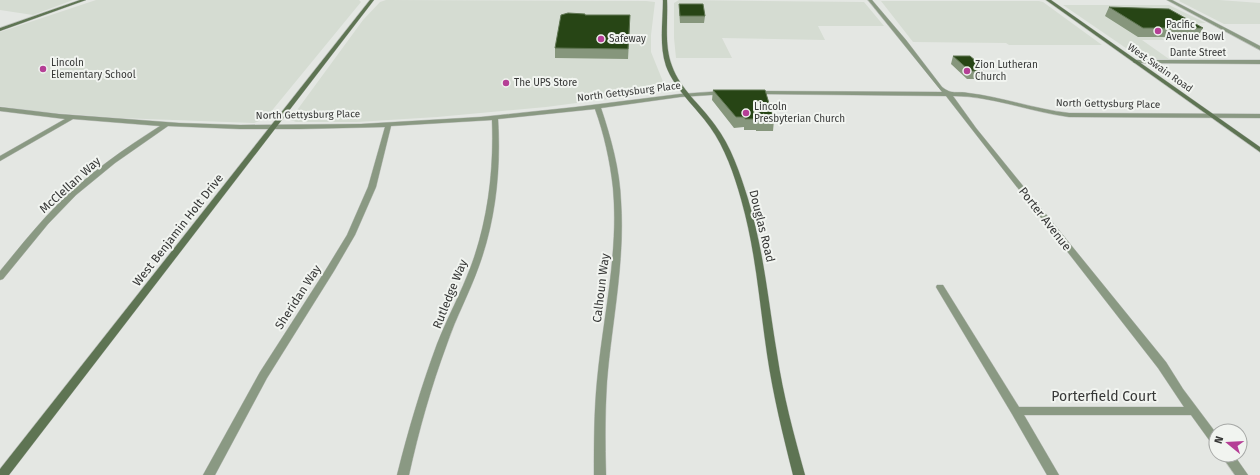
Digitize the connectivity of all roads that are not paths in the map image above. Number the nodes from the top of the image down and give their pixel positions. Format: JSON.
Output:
{"nodes":[{"id":1,"x":84,"y":0,"type":"edge"},
{"id":2,"x":372,"y":0,"type":"edge"},
{"id":3,"x":665,"y":0,"type":"edge"},
{"id":4,"x":870,"y":0,"type":"edge"},
{"id":5,"x":1048,"y":0,"type":"edge"},
{"id":6,"x":1169,"y":0,"type":"edge"},
{"id":7,"x":0,"y":30,"type":"edge"},
{"id":8,"x":1260,"y":48,"type":"edge"},
{"id":9,"x":1136,"y":62,"type":"junction"},
{"id":10,"x":1260,"y":62,"type":"edge"},
{"id":11,"x":733,"y":93,"type":"edge"},
{"id":12,"x":750,"y":93,"type":"edge"},
{"id":13,"x":946,"y":93,"type":"junction"},
{"id":14,"x":687,"y":94,"type":"junction"},
{"id":15,"x":597,"y":106,"type":"junction"},
{"id":16,"x":0,"y":110,"type":"edge"},
{"id":17,"x":1212,"y":116,"type":"junction"},
{"id":18,"x":1260,"y":116,"type":"edge"},
{"id":19,"x":495,"y":117,"type":"junction"},
{"id":20,"x":71,"y":118,"type":"junction"},
{"id":21,"x":168,"y":124,"type":"junction"},
{"id":22,"x":388,"y":124,"type":"junction"},
{"id":23,"x":274,"y":126,"type":"junction"},
{"id":24,"x":1260,"y":150,"type":"edge"},
{"id":25,"x":0,"y":159,"type":"edge"},
{"id":26,"x":0,"y":277,"type":"edge"},
{"id":27,"x":940,"y":287,"type":"dead end"},
{"id":28,"x":1016,"y":411,"type":"junction"},
{"id":29,"x":1193,"y":411,"type":"junction"},
{"id":30,"x":1208,"y":431,"type":"edge"},
{"id":31,"x":1233,"y":463,"type":"edge"},
{"id":32,"x":2,"y":475,"type":"edge"},
{"id":33,"x":210,"y":475,"type":"edge"},
{"id":34,"x":402,"y":475,"type":"edge"},
{"id":35,"x":600,"y":475,"type":"edge"},
{"id":36,"x":799,"y":475,"type":"edge"},
{"id":37,"x":1053,"y":475,"type":"edge"},
{"id":38,"x":1242,"y":475,"type":"edge"}],
"edges":[{"from":1,"to":7,"type":"street"},
{"from":2,"to":23,"type":"street","name":"West Benjamin Holt Drive"},
{"from":3,"to":14,"type":"street","name":"Douglas Road"},
{"from":4,"to":13,"type":"street","name":"Porter Avenue"},
{"from":5,"to":9,"type":"street","name":"West Swain Road"},
{"from":6,"to":8,"type":"street"},
{"from":9,"to":10,"type":"street","name":"Dante Street"},
{"from":9,"to":17,"type":"street","name":"West Swain Road"},
{"from":11,"to":14,"type":"street","name":"North Gettysburg Place"},
{"from":12,"to":13,"type":"street","name":"North Gettysburg Place"},
{"from":13,"to":17,"type":"street","name":"North Gettysburg Place"},
{"from":13,"to":29,"type":"street","name":"Porter Avenue"},
{"from":14,"to":15,"type":"street","name":"North Gettysburg Place"},
{"from":14,"to":36,"type":"street","name":"Douglas Road"},
{"from":15,"to":19,"type":"street","name":"North Gettysburg Place"},
{"from":15,"to":35,"type":"street","name":"Calhoun Way"},
{"from":16,"to":20,"type":"street","name":"North Gettysburg Place"},
{"from":17,"to":18,"type":"street","name":"North Gettysburg Place"},
{"from":17,"to":24,"type":"street","name":"West Swain Road"},
{"from":19,"to":22,"type":"street","name":"North Gettysburg Place"},
{"from":19,"to":34,"type":"street","name":"Rutledge Way"},
{"from":20,"to":21,"type":"street","name":"North Gettysburg Place"},
{"from":20,"to":25,"type":"street"},
{"from":21,"to":23,"type":"street","name":"North Gettysburg Place"},
{"from":21,"to":26,"type":"street","name":"McClellan Way"},
{"from":22,"to":23,"type":"street","name":"North Gettysburg Place"},
{"from":22,"to":33,"type":"street","name":"Sheridan Way"},
{"from":23,"to":32,"type":"street","name":"West Benjamin Holt Drive"},
{"from":27,"to":28,"type":"street"},
{"from":28,"to":29,"type":"street","name":"Porterfield Court"},
{"from":28,"to":37,"type":"street"},
{"from":29,"to":30,"type":"street","name":"Porter Avenue"},
{"from":31,"to":38,"type":"street"}]}
